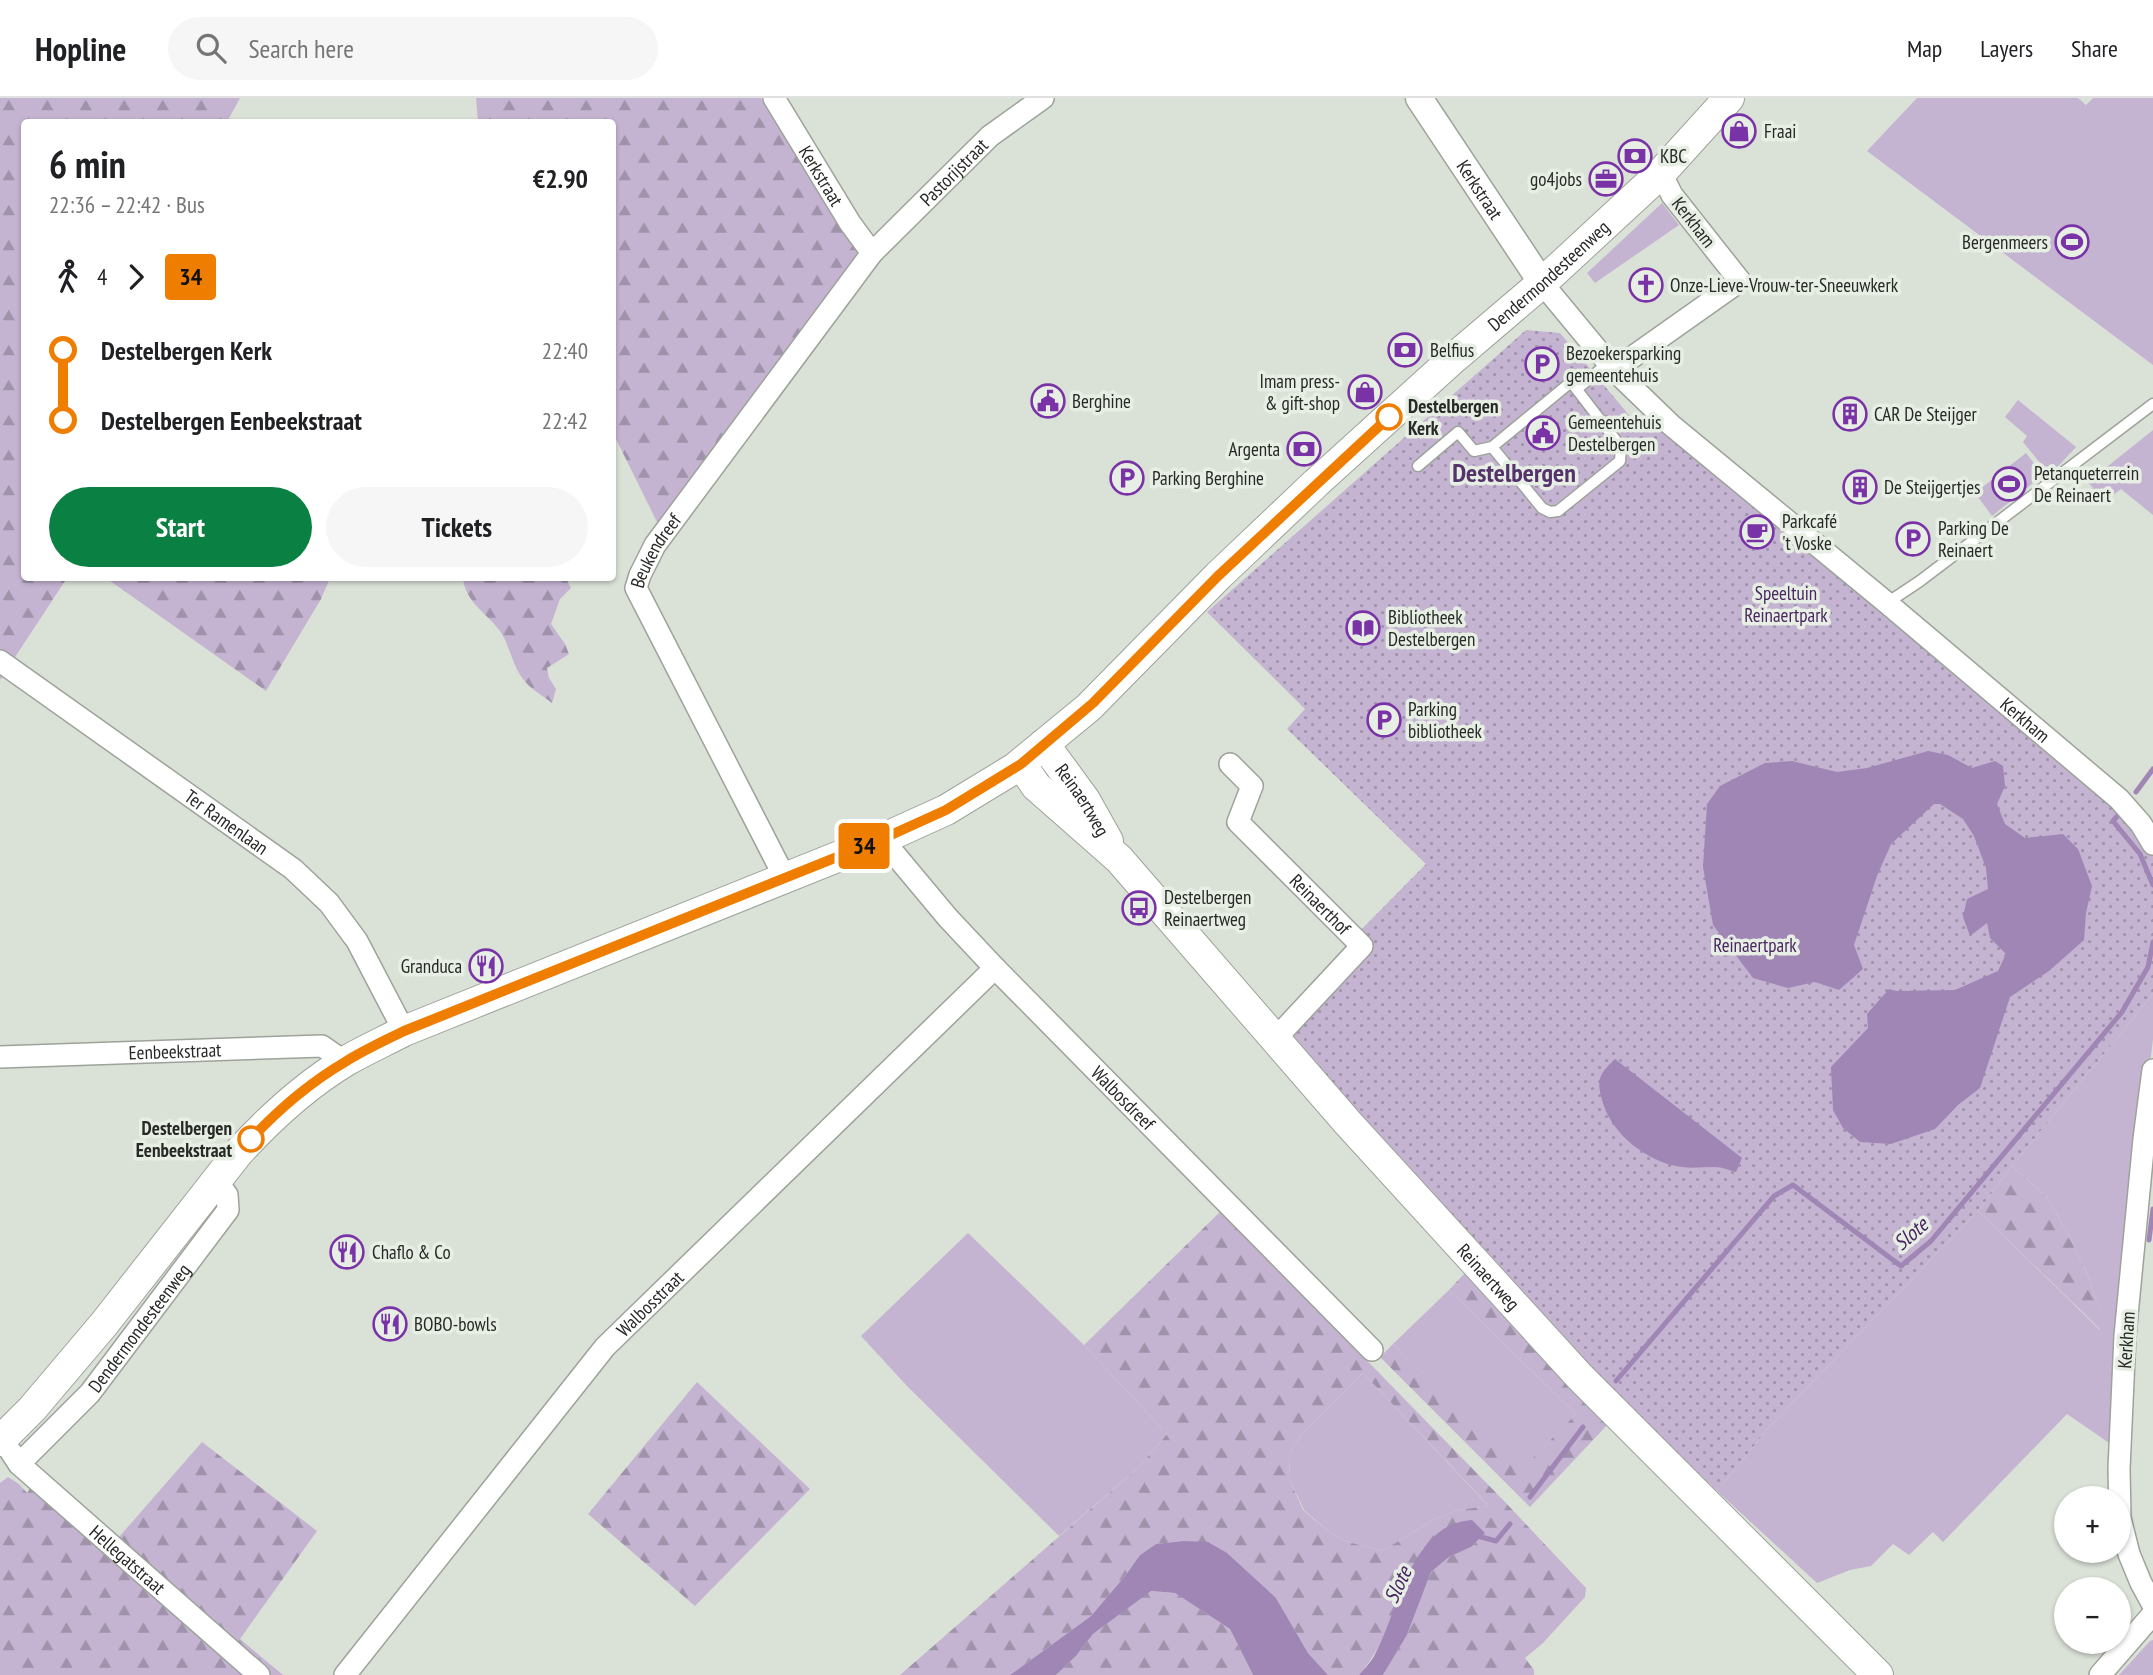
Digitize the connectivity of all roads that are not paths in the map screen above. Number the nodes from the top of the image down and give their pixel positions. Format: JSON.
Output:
{"nodes":[{"id":1,"x":774,"y":98,"type":"edge"},
{"id":2,"x":1043,"y":98,"type":"edge"},
{"id":3,"x":1419,"y":98,"type":"edge"},
{"id":4,"x":1730,"y":98,"type":"edge"},
{"id":5,"x":1661,"y":173,"type":"junction"},
{"id":6,"x":872,"y":253,"type":"junction"},
{"id":7,"x":1542,"y":283,"type":"junction"},
{"id":8,"x":1611,"y":366,"type":"junction"},
{"id":9,"x":1577,"y":389,"type":"junction"},
{"id":10,"x":2153,"y":404,"type":"edge"},
{"id":11,"x":1492,"y":447,"type":"junction"},
{"id":12,"x":1418,"y":466,"type":"dead end"},
{"id":13,"x":1887,"y":603,"type":"junction"},
{"id":14,"x":0,"y":661,"type":"edge"},
{"id":15,"x":1049,"y":751,"type":"junction"},
{"id":16,"x":1230,"y":764,"type":"dead end"},
{"id":17,"x":1026,"y":771,"type":"junction"},
{"id":18,"x":882,"y":839,"type":"junction"},
{"id":19,"x":2153,"y":844,"type":"edge"},
{"id":20,"x":1119,"y":859,"type":"junction"},
{"id":21,"x":785,"y":878,"type":"junction"},
{"id":22,"x":995,"y":968,"type":"junction"},
{"id":23,"x":404,"y":1031,"type":"junction"},
{"id":24,"x":1276,"y":1038,"type":"junction"},
{"id":25,"x":0,"y":1057,"type":"edge"},
{"id":26,"x":345,"y":1062,"type":"junction"},
{"id":27,"x":2153,"y":1070,"type":"edge"},
{"id":28,"x":217,"y":1181,"type":"junction"},
{"id":29,"x":1372,"y":1350,"type":"dead end"},
{"id":30,"x":1,"y":1440,"type":"edge"},
{"id":31,"x":19,"y":1464,"type":"junction"},
{"id":32,"x":2153,"y":1605,"type":"edge"},
{"id":33,"x":2153,"y":1614,"type":"edge"},
{"id":34,"x":259,"y":1675,"type":"edge"},
{"id":35,"x":345,"y":1675,"type":"edge"},
{"id":36,"x":1878,"y":1675,"type":"edge"},
{"id":37,"x":2100,"y":1675,"type":"edge"}],
"edges":[{"from":1,"to":6,"type":"street","name":"Kerkstraat"},
{"from":2,"to":6,"type":"street","name":"Pastorijstraat"},
{"from":3,"to":7,"type":"street","name":"Kerkstraat"},
{"from":4,"to":5,"type":"main road","name":"Dendermondesteenweg"},
{"from":5,"to":7,"type":"main road","name":"Dendermondesteenweg"},
{"from":5,"to":8,"type":"street","name":"Kerkham"},
{"from":6,"to":21,"type":"street","name":"Beukendreef"},
{"from":7,"to":8,"type":"street","name":"Kerkham"},
{"from":7,"to":15,"type":"main road","name":"Dendermondesteenweg"},
{"from":8,"to":9,"type":"lane"},
{"from":8,"to":13,"type":"street","name":"Kerkham"},
{"from":9,"to":11,"type":"lane"},
{"from":9,"to":11,"type":"lane"},
{"from":10,"to":13,"type":"lane"},
{"from":11,"to":12,"type":"lane"},
{"from":13,"to":19,"type":"street","name":"Kerkham"},
{"from":14,"to":23,"type":"street","name":"Ter Ramenlaan"},
{"from":15,"to":17,"type":"main road","name":"Dendermondesteenweg"},
{"from":15,"to":20,"type":"main road","name":"Reinaertweg"},
{"from":16,"to":24,"type":"street","name":"Reinaerthof"},
{"from":17,"to":18,"type":"main road","name":"Dendermondesteenweg"},
{"from":17,"to":20,"type":"main road","name":"Reinaertweg"},
{"from":18,"to":21,"type":"main road","name":"Dendermondesteenweg"},
{"from":18,"to":22,"type":"street","name":"Walbosdreef"},
{"from":20,"to":24,"type":"main road","name":"Reinaertweg"},
{"from":21,"to":23,"type":"main road","name":"Dendermondesteenweg"},
{"from":22,"to":29,"type":"street","name":"Walbosdreef"},
{"from":22,"to":35,"type":"street","name":"Walbosstraat"},
{"from":23,"to":26,"type":"main road","name":"Dendermondesteenweg"},
{"from":24,"to":36,"type":"main road","name":"Reinaertweg"},
{"from":25,"to":26,"type":"street","name":"Eenbeekstraat"},
{"from":26,"to":28,"type":"main road","name":"Dendermondesteenweg"},
{"from":27,"to":32,"type":"street","name":"Kerkham"},
{"from":28,"to":30,"type":"main road","name":"Dendermondesteenweg"},
{"from":28,"to":31,"type":"street","name":"Dendermondesteenweg"},
{"from":30,"to":31,"type":"street","name":"Hellegatstraat"},
{"from":31,"to":34,"type":"street","name":"Hellegatstraat"},
{"from":33,"to":37,"type":"street"}]}
